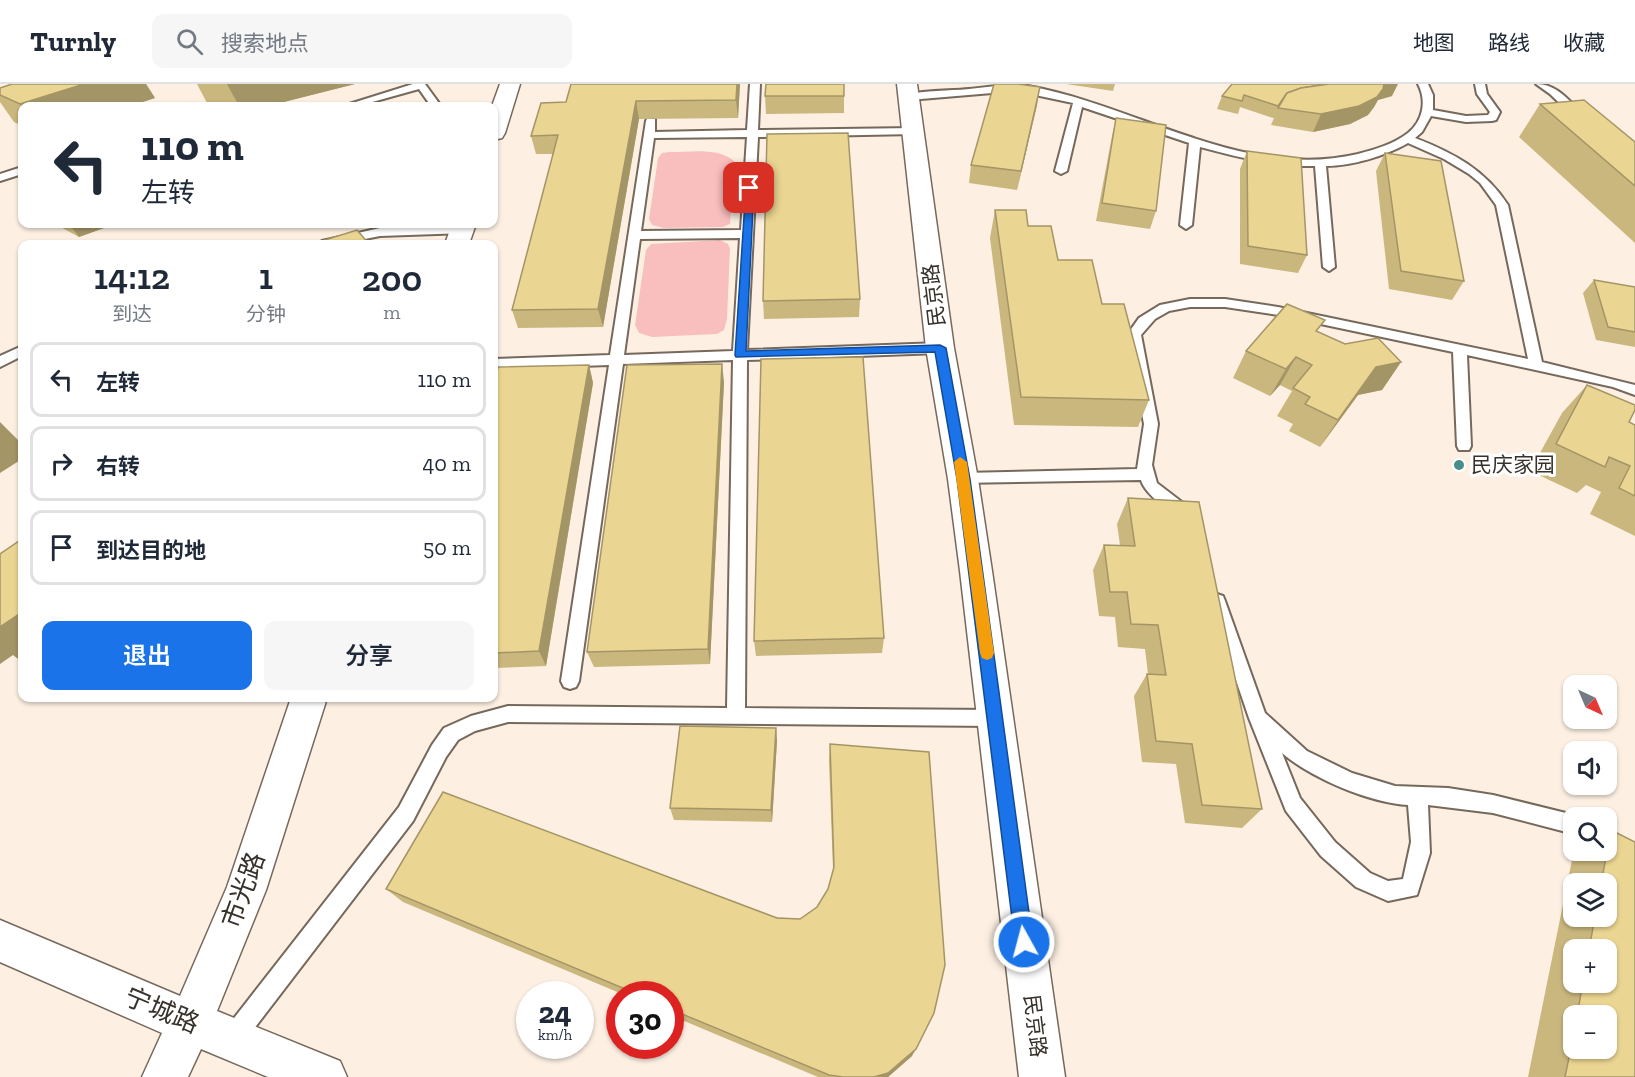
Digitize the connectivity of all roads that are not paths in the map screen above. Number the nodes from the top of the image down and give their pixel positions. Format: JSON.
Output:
{"nodes":[{"id":1,"x":510,"y":84,"type":"edge"},
{"id":2,"x":755,"y":84,"type":"edge"},
{"id":3,"x":1423,"y":84,"type":"edge"},
{"id":4,"x":1480,"y":84,"type":"edge"},
{"id":5,"x":1541,"y":84,"type":"edge"},
{"id":6,"x":1026,"y":87,"type":"edge"},
{"id":7,"x":908,"y":90,"type":"edge"},
{"id":8,"x":362,"y":102,"type":"edge"},
{"id":9,"x":433,"y":102,"type":"edge"},
{"id":10,"x":1078,"y":103,"type":"junction"},
{"id":11,"x":1427,"y":112,"type":"junction"},
{"id":12,"x":498,"y":121,"type":"edge"},
{"id":13,"x":1586,"y":122,"type":"edge"},
{"id":14,"x":915,"y":131,"type":"junction"},
{"id":15,"x":753,"y":132,"type":"junction"},
{"id":16,"x":1407,"y":139,"type":"junction"},
{"id":17,"x":1195,"y":141,"type":"junction"},
{"id":18,"x":1320,"y":163,"type":"junction"},
{"id":19,"x":18,"y":171,"type":"edge"},
{"id":20,"x":1061,"y":171,"type":"dead end"},
{"id":21,"x":0,"y":178,"type":"edge"},
{"id":22,"x":1186,"y":225,"type":"dead end"},
{"id":23,"x":382,"y":228,"type":"edge"},
{"id":24,"x":461,"y":233,"type":"edge"},
{"id":25,"x":747,"y":234,"type":"junction"},
{"id":26,"x":635,"y":235,"type":"junction"},
{"id":27,"x":340,"y":240,"type":"edge"},
{"id":28,"x":1329,"y":267,"type":"dead end"},
{"id":29,"x":940,"y":348,"type":"junction"},
{"id":30,"x":1460,"y":348,"type":"junction"},
{"id":31,"x":18,"y":353,"type":"edge"},
{"id":32,"x":740,"y":355,"type":"junction"},
{"id":33,"x":616,"y":360,"type":"junction"},
{"id":34,"x":0,"y":362,"type":"edge"},
{"id":35,"x":498,"y":364,"type":"edge"},
{"id":36,"x":1536,"y":365,"type":"junction"},
{"id":37,"x":1635,"y":390,"type":"edge"},
{"id":38,"x":1464,"y":446,"type":"dead end"},
{"id":39,"x":1147,"y":474,"type":"junction"},
{"id":40,"x":963,"y":479,"type":"junction"},
{"id":41,"x":1194,"y":528,"type":"edge"},
{"id":42,"x":1212,"y":588,"type":"edge"},
{"id":43,"x":570,"y":681,"type":"dead end"},
{"id":44,"x":308,"y":702,"type":"edge"},
{"id":45,"x":736,"y":716,"type":"junction"},
{"id":46,"x":995,"y":718,"type":"junction"},
{"id":47,"x":1258,"y":718,"type":"junction"},
{"id":48,"x":1417,"y":796,"type":"junction"},
{"id":49,"x":1563,"y":822,"type":"edge"},
{"id":50,"x":0,"y":940,"type":"edge"},
{"id":51,"x":191,"y":1021,"type":"junction"},
{"id":52,"x":232,"y":1040,"type":"junction"},
{"id":53,"x":165,"y":1077,"type":"edge"},
{"id":54,"x":324,"y":1077,"type":"edge"},
{"id":55,"x":1042,"y":1077,"type":"edge"}],
"edges":[{"from":1,"to":12,"type":"street"},
{"from":2,"to":15,"type":"lane"},
{"from":3,"to":11,"type":"lane"},
{"from":4,"to":11,"type":"lane"},
{"from":5,"to":13,"type":"lane"},
{"from":6,"to":7,"type":"lane"},
{"from":6,"to":10,"type":"lane"},
{"from":7,"to":14,"type":"street","name":"民京路"},
{"from":8,"to":9,"type":"lane"},
{"from":10,"to":17,"type":"lane"},
{"from":10,"to":20,"type":"lane"},
{"from":11,"to":16,"type":"lane"},
{"from":14,"to":15,"type":"lane"},
{"from":14,"to":29,"type":"street","name":"民京路"},
{"from":15,"to":25,"type":"lane"},
{"from":15,"to":26,"type":"lane"},
{"from":16,"to":18,"type":"lane"},
{"from":16,"to":36,"type":"lane"},
{"from":17,"to":18,"type":"lane"},
{"from":17,"to":22,"type":"lane"},
{"from":18,"to":28,"type":"lane"},
{"from":19,"to":21,"type":"lane"},
{"from":23,"to":24,"type":"lane"},
{"from":23,"to":27,"type":"lane"},
{"from":25,"to":26,"type":"lane"},
{"from":25,"to":32,"type":"lane"},
{"from":26,"to":33,"type":"lane"},
{"from":29,"to":32,"type":"lane"},
{"from":29,"to":40,"type":"street","name":"民京路"},
{"from":30,"to":36,"type":"lane"},
{"from":30,"to":38,"type":"lane"},
{"from":30,"to":39,"type":"lane"},
{"from":31,"to":34,"type":"lane"},
{"from":32,"to":33,"type":"lane"},
{"from":32,"to":45,"type":"lane"},
{"from":33,"to":35,"type":"lane"},
{"from":33,"to":43,"type":"lane"},
{"from":36,"to":37,"type":"lane"},
{"from":39,"to":40,"type":"lane"},
{"from":39,"to":41,"type":"lane"},
{"from":40,"to":46,"type":"street","name":"民京路"},
{"from":42,"to":47,"type":"lane"},
{"from":44,"to":51,"type":"street","name":"市光路"},
{"from":45,"to":46,"type":"lane"},
{"from":45,"to":52,"type":"lane"},
{"from":46,"to":55,"type":"street","name":"民京路"},
{"from":47,"to":48,"type":"lane"},
{"from":47,"to":48,"type":"lane"},
{"from":48,"to":49,"type":"lane"},
{"from":50,"to":51,"type":"street","name":"宁城路"},
{"from":51,"to":52,"type":"street","name":"宁城路"},
{"from":51,"to":53,"type":"street","name":"市光路"},
{"from":52,"to":54,"type":"street","name":"宁城路"}]}
